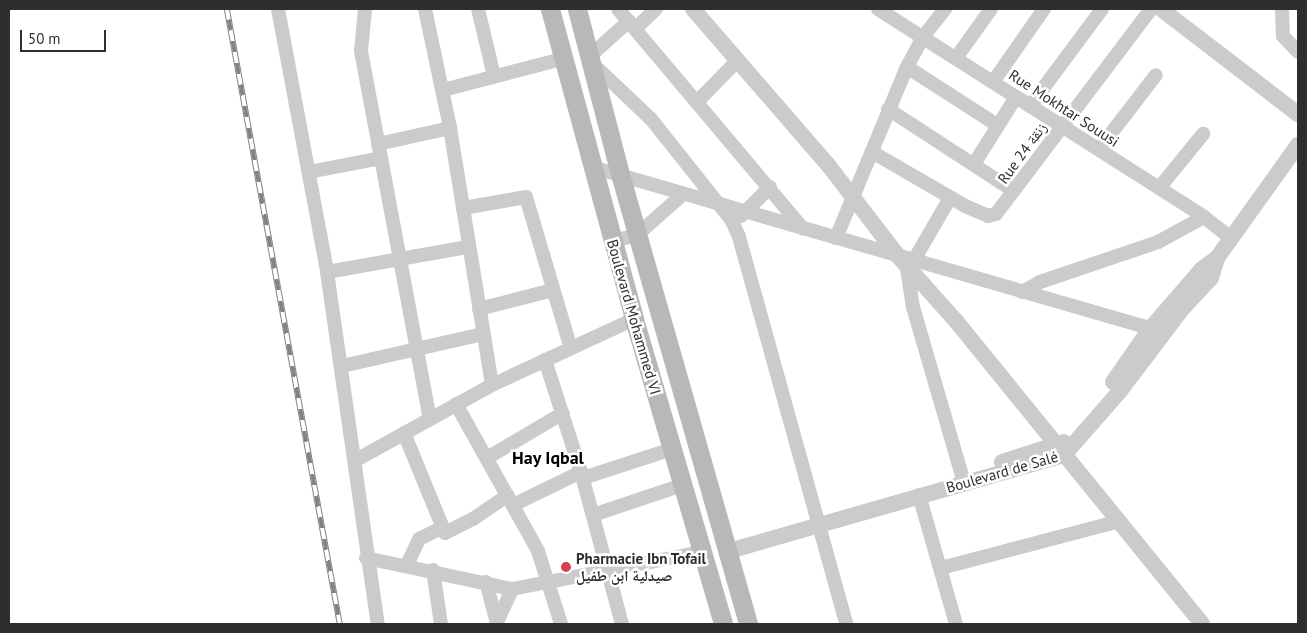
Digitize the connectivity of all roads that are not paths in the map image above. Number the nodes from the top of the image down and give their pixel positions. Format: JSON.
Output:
{"nodes":[{"id":1,"x":278,"y":9,"type":"edge"},
{"id":2,"x":365,"y":9,"type":"edge"},
{"id":3,"x":425,"y":9,"type":"edge"},
{"id":4,"x":478,"y":9,"type":"edge"},
{"id":5,"x":550,"y":9,"type":"edge"},
{"id":6,"x":577,"y":9,"type":"edge"},
{"id":7,"x":618,"y":9,"type":"edge"},
{"id":8,"x":656,"y":9,"type":"edge"},
{"id":9,"x":693,"y":9,"type":"edge"},
{"id":10,"x":878,"y":9,"type":"edge"},
{"id":11,"x":944,"y":9,"type":"edge"},
{"id":12,"x":991,"y":9,"type":"edge"},
{"id":13,"x":1044,"y":9,"type":"edge"},
{"id":14,"x":1102,"y":9,"type":"edge"},
{"id":15,"x":1151,"y":9,"type":"edge"},
{"id":16,"x":1161,"y":9,"type":"edge"},
{"id":17,"x":1282,"y":9,"type":"edge"},
{"id":18,"x":632,"y":25,"type":"junction"},
{"id":19,"x":923,"y":37,"type":"junction"},
{"id":20,"x":1298,"y":52,"type":"edge"},
{"id":21,"x":956,"y":58,"type":"junction"},
{"id":22,"x":562,"y":59,"type":"junction"},
{"id":23,"x":593,"y":60,"type":"junction"},
{"id":24,"x":737,"y":61,"type":"junction"},
{"id":25,"x":907,"y":68,"type":"junction"},
{"id":26,"x":1156,"y":75,"type":"dead end"},
{"id":27,"x":494,"y":76,"type":"junction"},
{"id":28,"x":993,"y":82,"type":"junction"},
{"id":29,"x":443,"y":90,"type":"junction"},
{"id":30,"x":1016,"y":97,"type":"junction"},
{"id":31,"x":697,"y":102,"type":"junction"},
{"id":32,"x":1030,"y":106,"type":"junction"},
{"id":33,"x":888,"y":109,"type":"junction"},
{"id":34,"x":1298,"y":114,"type":"edge"},
{"id":35,"x":997,"y":125,"type":"junction"},
{"id":36,"x":1062,"y":126,"type":"junction"},
{"id":37,"x":450,"y":128,"type":"junction"},
{"id":38,"x":1203,"y":134,"type":"dead end"},
{"id":39,"x":378,"y":144,"type":"junction"},
{"id":40,"x":1298,"y":145,"type":"edge"},
{"id":41,"x":1099,"y":150,"type":"junction"},
{"id":42,"x":872,"y":152,"type":"junction"},
{"id":43,"x":381,"y":158,"type":"junction"},
{"id":44,"x":974,"y":164,"type":"junction"},
{"id":45,"x":592,"y":167,"type":"junction"},
{"id":46,"x":309,"y":172,"type":"junction"},
{"id":47,"x":620,"y":174,"type":"junction"},
{"id":48,"x":770,"y":187,"type":"junction"},
{"id":49,"x":1159,"y":188,"type":"junction"},
{"id":50,"x":1014,"y":192,"type":"junction"},
{"id":51,"x":683,"y":194,"type":"junction"},
{"id":52,"x":853,"y":196,"type":"junction"},
{"id":53,"x":950,"y":198,"type":"junction"},
{"id":54,"x":718,"y":204,"type":"junction"},
{"id":55,"x":462,"y":208,"type":"junction"},
{"id":56,"x":747,"y":212,"type":"junction"},
{"id":57,"x":1204,"y":217,"type":"junction"},
{"id":58,"x":732,"y":220,"type":"junction"},
{"id":59,"x":803,"y":228,"type":"junction"},
{"id":60,"x":638,"y":234,"type":"junction"},
{"id":61,"x":836,"y":238,"type":"junction"},
{"id":62,"x":1231,"y":238,"type":"junction"},
{"id":63,"x":612,"y":242,"type":"junction"},
{"id":64,"x":468,"y":247,"type":"junction"},
{"id":65,"x":398,"y":260,"type":"junction"},
{"id":66,"x":906,"y":260,"type":"junction"},
{"id":67,"x":328,"y":272,"type":"junction"},
{"id":68,"x":553,"y":290,"type":"junction"},
{"id":69,"x":1022,"y":292,"type":"junction"},
{"id":70,"x":479,"y":309,"type":"junction"},
{"id":71,"x":634,"y":319,"type":"junction"},
{"id":72,"x":1157,"y":331,"type":"junction"},
{"id":73,"x":483,"y":334,"type":"junction"},
{"id":74,"x":570,"y":346,"type":"junction"},
{"id":75,"x":416,"y":351,"type":"junction"},
{"id":76,"x":545,"y":360,"type":"junction"},
{"id":77,"x":342,"y":366,"type":"junction"},
{"id":78,"x":492,"y":385,"type":"junction"},
{"id":79,"x":456,"y":404,"type":"junction"},
{"id":80,"x":562,"y":413,"type":"junction"},
{"id":81,"x":430,"y":419,"type":"junction"},
{"id":82,"x":404,"y":433,"type":"junction"},
{"id":83,"x":672,"y":449,"type":"junction"},
{"id":84,"x":1060,"y":451,"type":"junction"},
{"id":85,"x":487,"y":458,"type":"junction"},
{"id":86,"x":356,"y":460,"type":"junction"},
{"id":87,"x":582,"y":475,"type":"junction"},
{"id":88,"x":963,"y":478,"type":"junction"},
{"id":89,"x":682,"y":485,"type":"junction"},
{"id":90,"x":919,"y":495,"type":"junction"},
{"id":91,"x":511,"y":500,"type":"junction"},
{"id":92,"x":593,"y":516,"type":"junction"},
{"id":93,"x":817,"y":518,"type":"junction"},
{"id":94,"x":1120,"y":521,"type":"junction"},
{"id":95,"x":442,"y":528,"type":"junction"},
{"id":96,"x":728,"y":545,"type":"junction"},
{"id":97,"x":702,"y":552,"type":"junction"},
{"id":98,"x":366,"y":558,"type":"junction"},
{"id":99,"x":407,"y":566,"type":"junction"},
{"id":100,"x":941,"y":568,"type":"junction"},
{"id":101,"x":608,"y":569,"type":"junction"},
{"id":102,"x":432,"y":570,"type":"junction"},
{"id":103,"x":486,"y":582,"type":"junction"},
{"id":104,"x":550,"y":584,"type":"junction"},
{"id":105,"x":512,"y":589,"type":"junction"},
{"id":106,"x":496,"y":622,"type":"edge"},
{"id":107,"x":378,"y":624,"type":"edge"},
{"id":108,"x":441,"y":624,"type":"edge"},
{"id":109,"x":561,"y":624,"type":"edge"},
{"id":110,"x":622,"y":624,"type":"edge"},
{"id":111,"x":723,"y":624,"type":"edge"},
{"id":112,"x":748,"y":624,"type":"edge"},
{"id":113,"x":846,"y":624,"type":"edge"},
{"id":114,"x":956,"y":624,"type":"edge"},
{"id":115,"x":1202,"y":624,"type":"edge"}],
"edges":[{"from":1,"to":46,"type":"street"},
{"from":2,"to":39,"type":"street"},
{"from":3,"to":29,"type":"street"},
{"from":4,"to":27,"type":"street"},
{"from":5,"to":22,"type":"main road","name":"Boulevard Mohammed VI"},
{"from":6,"to":23,"type":"main road","name":"Boulevard Mohammed VI"},
{"from":7,"to":18,"type":"street"},
{"from":8,"to":18,"type":"street"},
{"from":9,"to":24,"type":"street"},
{"from":10,"to":19,"type":"street","name":"Rue Mokhtar Souusi"},
{"from":11,"to":19,"type":"street"},
{"from":12,"to":21,"type":"street"},
{"from":13,"to":28,"type":"street"},
{"from":14,"to":32,"type":"street"},
{"from":15,"to":36,"type":"street","name":"Rue 24 زنقة"},
{"from":16,"to":34,"type":"street"},
{"from":17,"to":20,"type":"street"},
{"from":18,"to":23,"type":"street"},
{"from":18,"to":31,"type":"street"},
{"from":19,"to":21,"type":"street","name":"Rue Mokhtar Souusi"},
{"from":19,"to":25,"type":"street"},
{"from":21,"to":28,"type":"street","name":"Rue Mokhtar Souusi"},
{"from":22,"to":27,"type":"street"},
{"from":22,"to":45,"type":"main road","name":"Boulevard Mohammed VI"},
{"from":23,"to":47,"type":"main road","name":"Boulevard Mohammed VI"},
{"from":23,"to":54,"type":"street"},
{"from":24,"to":31,"type":"street"},
{"from":24,"to":52,"type":"street"},
{"from":25,"to":33,"type":"street"},
{"from":25,"to":35,"type":"street"},
{"from":26,"to":41,"type":"street"},
{"from":27,"to":29,"type":"street"},
{"from":28,"to":30,"type":"street","name":"Rue Mokhtar Souusi"},
{"from":29,"to":37,"type":"street"},
{"from":30,"to":32,"type":"street","name":"Rue Mokhtar Souusi"},
{"from":30,"to":35,"type":"street"},
{"from":31,"to":48,"type":"street"},
{"from":32,"to":36,"type":"street","name":"Rue Mokhtar Souusi"},
{"from":33,"to":42,"type":"street"},
{"from":33,"to":44,"type":"street"},
{"from":35,"to":44,"type":"street"},
{"from":36,"to":41,"type":"street","name":"Rue Mokhtar Souusi"},
{"from":36,"to":50,"type":"street","name":"Rue 24 زنقة"},
{"from":37,"to":39,"type":"street"},
{"from":37,"to":55,"type":"street"},
{"from":38,"to":49,"type":"street"},
{"from":39,"to":43,"type":"street"},
{"from":40,"to":62,"type":"street","name":"Boulevard de Salé"},
{"from":41,"to":49,"type":"street","name":"Rue Mokhtar Souusi"},
{"from":42,"to":52,"type":"street"},
{"from":42,"to":53,"type":"street"},
{"from":43,"to":46,"type":"street"},
{"from":43,"to":65,"type":"street"},
{"from":44,"to":50,"type":"street"},
{"from":45,"to":47,"type":"street"},
{"from":45,"to":63,"type":"main road","name":"Boulevard Mohammed VI"},
{"from":46,"to":67,"type":"street"},
{"from":47,"to":51,"type":"street"},
{"from":47,"to":60,"type":"main road","name":"Boulevard Mohammed VI"},
{"from":48,"to":56,"type":"street"},
{"from":48,"to":59,"type":"street"},
{"from":49,"to":57,"type":"street","name":"Rue Mokhtar Souusi"},
{"from":50,"to":53,"type":"street","name":"Rue 24 زنقة"},
{"from":51,"to":54,"type":"street"},
{"from":51,"to":60,"type":"street"},
{"from":52,"to":61,"type":"street"},
{"from":52,"to":66,"type":"street"},
{"from":53,"to":66,"type":"street"},
{"from":54,"to":56,"type":"street"},
{"from":54,"to":58,"type":"street"},
{"from":55,"to":64,"type":"street"},
{"from":55,"to":68,"type":"street"},
{"from":56,"to":58,"type":"street"},
{"from":56,"to":59,"type":"street"},
{"from":57,"to":62,"type":"street","name":"Rue Mokhtar Souusi"},
{"from":57,"to":69,"type":"street"},
{"from":58,"to":93,"type":"street"},
{"from":59,"to":61,"type":"street"},
{"from":60,"to":63,"type":"street"},
{"from":60,"to":96,"type":"main road","name":"Boulevard Mohammed VI"},
{"from":61,"to":66,"type":"street"},
{"from":62,"to":72,"type":"street","name":"Boulevard de Salé"},
{"from":63,"to":71,"type":"main road","name":"Boulevard Mohammed VI"},
{"from":64,"to":65,"type":"street"},
{"from":64,"to":70,"type":"street"},
{"from":65,"to":67,"type":"street"},
{"from":65,"to":75,"type":"street"},
{"from":66,"to":69,"type":"street"},
{"from":66,"to":84,"type":"street"},
{"from":66,"to":88,"type":"street"},
{"from":67,"to":77,"type":"street"},
{"from":68,"to":70,"type":"street"},
{"from":68,"to":74,"type":"street"},
{"from":69,"to":72,"type":"street"},
{"from":70,"to":73,"type":"street"},
{"from":71,"to":74,"type":"street"},
{"from":71,"to":83,"type":"main road","name":"Boulevard Mohammed VI"},
{"from":72,"to":84,"type":"street","name":"Boulevard de Salé"},
{"from":73,"to":75,"type":"street"},
{"from":73,"to":78,"type":"street"},
{"from":74,"to":76,"type":"street"},
{"from":75,"to":77,"type":"street"},
{"from":75,"to":81,"type":"street"},
{"from":76,"to":78,"type":"street"},
{"from":76,"to":80,"type":"street"},
{"from":77,"to":86,"type":"street"},
{"from":78,"to":79,"type":"street"},
{"from":79,"to":81,"type":"street"},
{"from":79,"to":85,"type":"street"},
{"from":80,"to":85,"type":"street"},
{"from":80,"to":87,"type":"street"},
{"from":81,"to":82,"type":"street"},
{"from":82,"to":86,"type":"street"},
{"from":82,"to":95,"type":"street"},
{"from":83,"to":87,"type":"street"},
{"from":83,"to":89,"type":"main road","name":"Boulevard Mohammed VI"},
{"from":84,"to":88,"type":"street","name":"Boulevard de Salé"},
{"from":84,"to":94,"type":"street"},
{"from":85,"to":91,"type":"street"},
{"from":86,"to":98,"type":"street"},
{"from":87,"to":91,"type":"street"},
{"from":87,"to":92,"type":"street"},
{"from":88,"to":90,"type":"street","name":"Boulevard de Salé"},
{"from":88,"to":93,"type":"street","name":"Boulevard de Salé"},
{"from":89,"to":92,"type":"street"},
{"from":89,"to":97,"type":"main road","name":"Boulevard Mohammed VI"},
{"from":90,"to":93,"type":"street","name":"Boulevard de Salé"},
{"from":90,"to":100,"type":"street"},
{"from":91,"to":95,"type":"street"},
{"from":91,"to":104,"type":"street"},
{"from":92,"to":101,"type":"street"},
{"from":93,"to":96,"type":"street","name":"Boulevard de Salé"},
{"from":93,"to":113,"type":"street"},
{"from":94,"to":100,"type":"street"},
{"from":94,"to":115,"type":"street"},
{"from":95,"to":99,"type":"street"},
{"from":96,"to":112,"type":"main road","name":"Boulevard Mohammed VI"},
{"from":97,"to":101,"type":"street"},
{"from":97,"to":111,"type":"main road","name":"Boulevard Mohammed VI"},
{"from":98,"to":99,"type":"street"},
{"from":98,"to":107,"type":"street"},
{"from":99,"to":102,"type":"street"},
{"from":100,"to":114,"type":"street"},
{"from":101,"to":104,"type":"street"},
{"from":101,"to":110,"type":"street"},
{"from":102,"to":103,"type":"street"},
{"from":102,"to":108,"type":"street"},
{"from":103,"to":105,"type":"street"},
{"from":103,"to":106,"type":"street"},
{"from":104,"to":105,"type":"street"},
{"from":104,"to":109,"type":"street"},
{"from":105,"to":106,"type":"street"}]}
